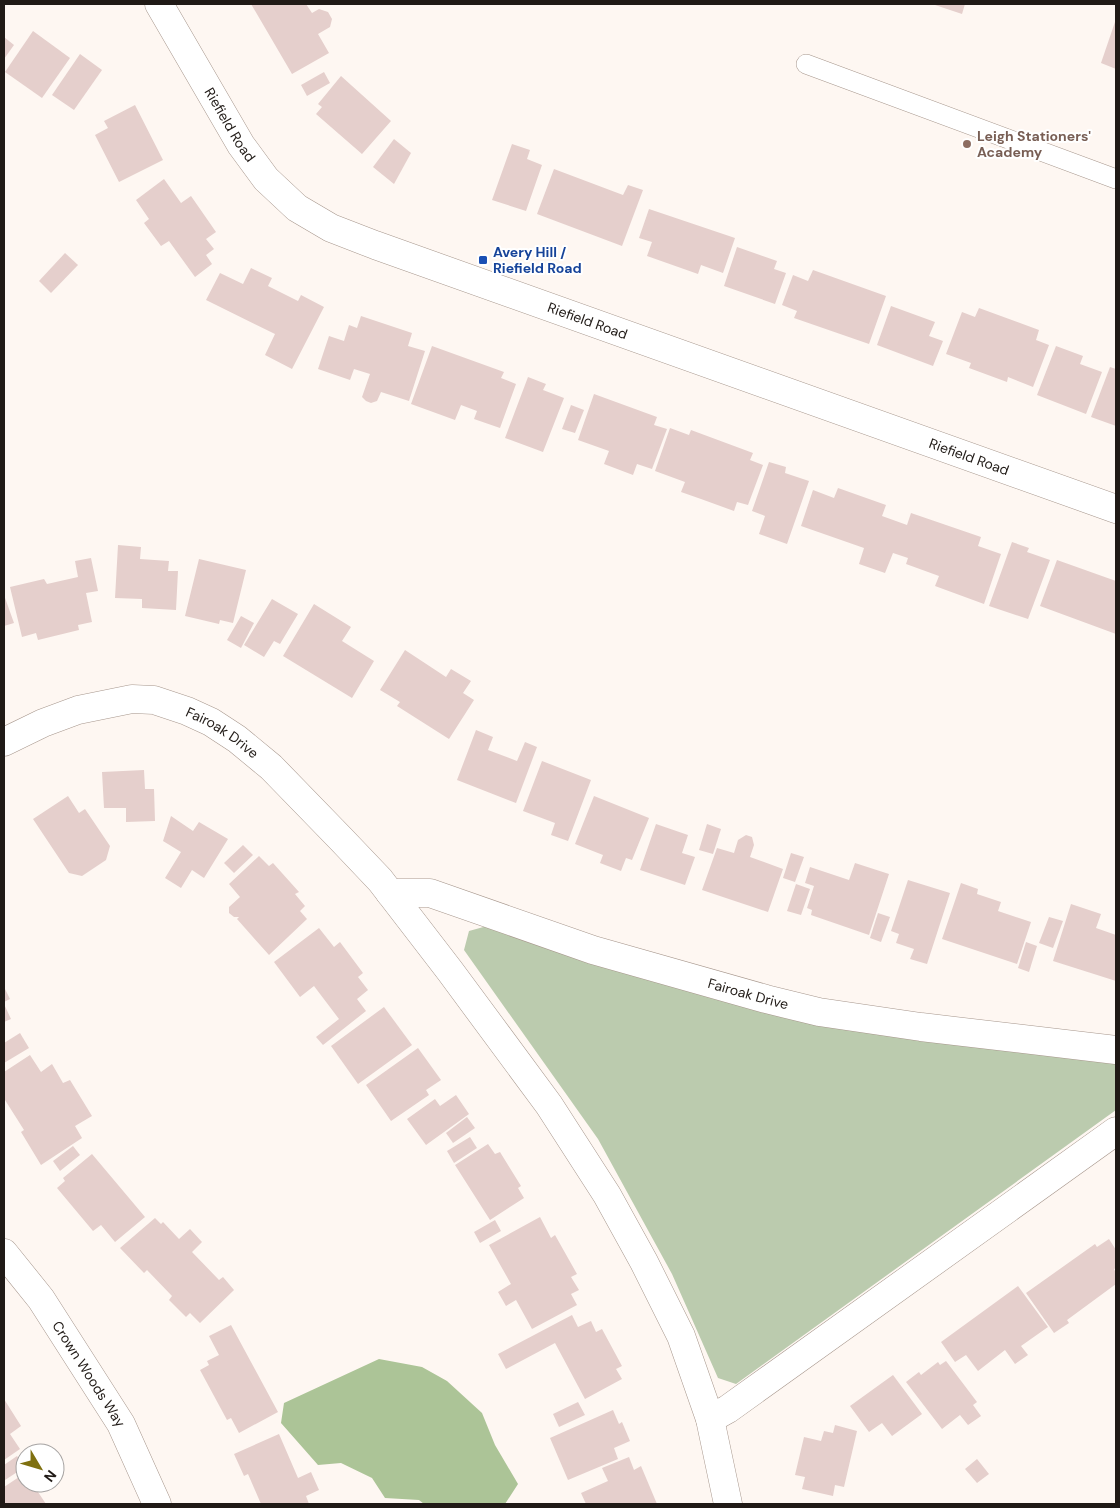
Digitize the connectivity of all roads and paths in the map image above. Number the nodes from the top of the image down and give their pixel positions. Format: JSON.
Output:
{"nodes":[{"id":1,"x":159,"y":4,"type":"edge"},
{"id":2,"x":806,"y":64,"type":"dead end"},
{"id":3,"x":1116,"y":179,"type":"edge"},
{"id":4,"x":1116,"y":509,"type":"edge"},
{"id":5,"x":4,"y":742,"type":"edge"},
{"id":6,"x":390,"y":894,"type":"junction"},
{"id":7,"x":1116,"y":1050,"type":"edge"},
{"id":8,"x":1116,"y":1131,"type":"edge"},
{"id":9,"x":4,"y":1253,"type":"edge"},
{"id":10,"x":710,"y":1419,"type":"junction"},
{"id":11,"x":157,"y":1504,"type":"edge"},
{"id":12,"x":728,"y":1504,"type":"edge"}],
"edges":[{"from":1,"to":4,"type":"street","name":"Riefield Road"},
{"from":2,"to":3,"type":"lane"},
{"from":5,"to":6,"type":"street","name":"Fairoak Drive"},
{"from":6,"to":7,"type":"street","name":"Fairoak Drive"},
{"from":6,"to":10,"type":"street","name":"Fairoak Drive"},
{"from":8,"to":10,"type":"street"},
{"from":9,"to":11,"type":"street","name":"Crown Woods Way"},
{"from":10,"to":12,"type":"street","name":"Fairoak Drive"}]}
